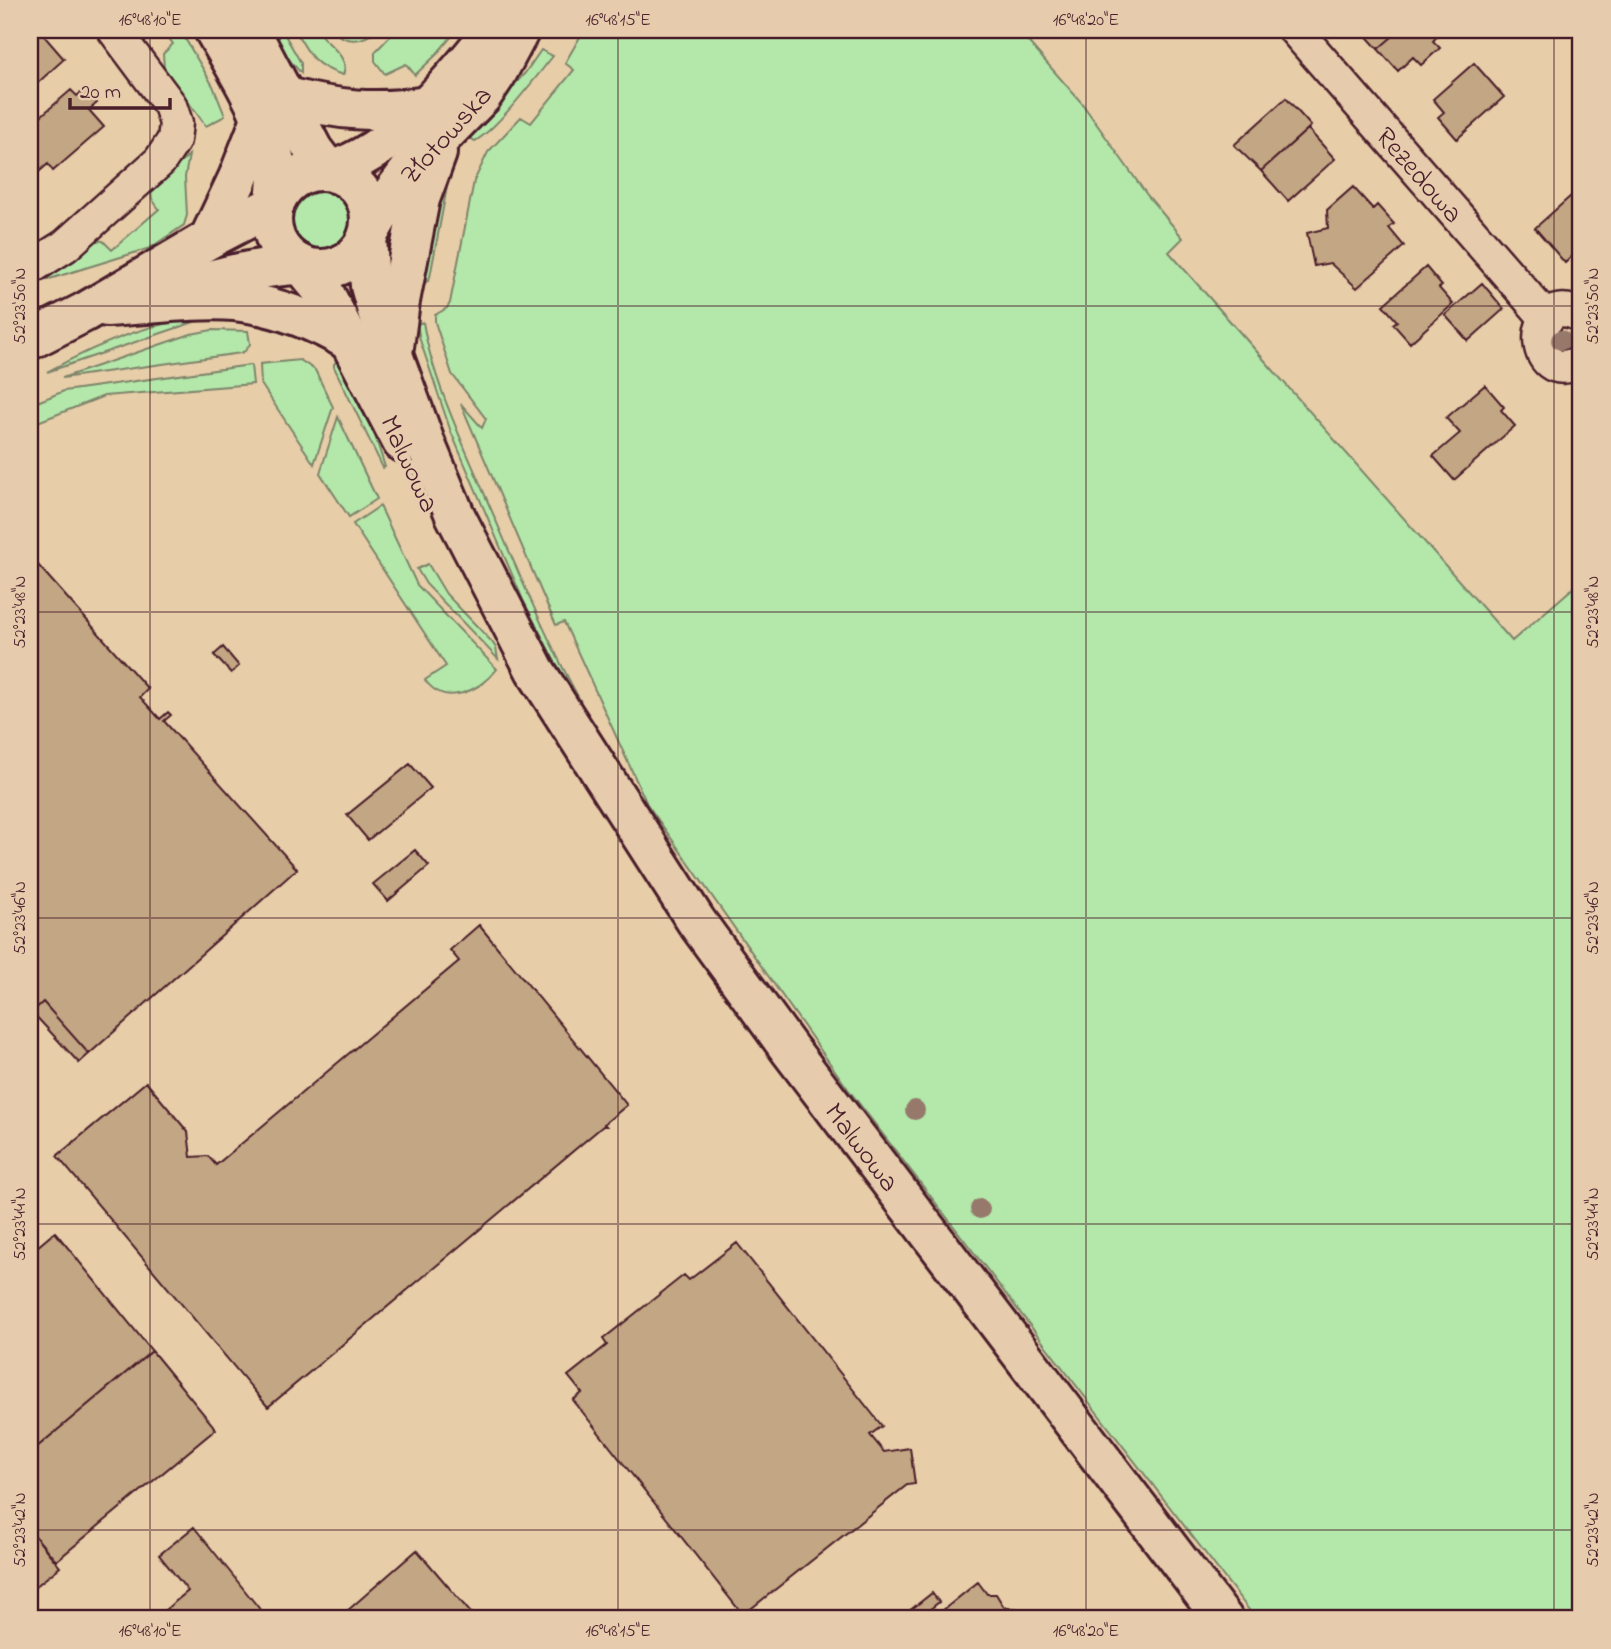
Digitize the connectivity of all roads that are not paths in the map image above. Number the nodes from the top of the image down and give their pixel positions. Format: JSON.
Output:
{"nodes":[{"id":1,"x":114,"y":30,"type":"edge"},
{"id":2,"x":214,"y":30,"type":"edge"},
{"id":3,"x":250,"y":30,"type":"edge"},
{"id":4,"x":493,"y":30,"type":"edge"},
{"id":5,"x":520,"y":30,"type":"edge"},
{"id":6,"x":1295,"y":30,"type":"edge"},
{"id":7,"x":273,"y":108,"type":"junction"},
{"id":8,"x":434,"y":122,"type":"junction"},
{"id":9,"x":329,"y":171,"type":"junction"},
{"id":10,"x":274,"y":205,"type":"junction"},
{"id":11,"x":222,"y":232,"type":"junction"},
{"id":12,"x":367,"y":237,"type":"junction"},
{"id":13,"x":301,"y":265,"type":"junction"},
{"id":14,"x":30,"y":268,"type":"edge"},
{"id":15,"x":96,"y":310,"type":"junction"},
{"id":16,"x":1581,"y":316,"type":"edge"},
{"id":17,"x":1547,"y":319,"type":"junction"},
{"id":18,"x":30,"y":340,"type":"edge"},
{"id":19,"x":351,"y":342,"type":"junction"},
{"id":20,"x":393,"y":355,"type":"junction"},
{"id":21,"x":1581,"y":361,"type":"edge"},
{"id":22,"x":527,"y":657,"type":"junction"},
{"id":23,"x":1223,"y":1619,"type":"edge"}],
"edges":[{"from":1,"to":14,"type":"street"},
{"from":2,"to":7,"type":"street"},
{"from":3,"to":7,"type":"street"},
{"from":4,"to":8,"type":"street","name":"Złotowska"},
{"from":5,"to":8,"type":"street","name":"Złotowska"},
{"from":6,"to":17,"type":"street","name":"Rezedowa"},
{"from":7,"to":8,"type":"street","name":"Złotowska"},
{"from":7,"to":9,"type":"street"},
{"from":7,"to":10,"type":"street"},
{"from":7,"to":11,"type":"street"},
{"from":8,"to":9,"type":"street","name":"Złotowska"},
{"from":8,"to":12,"type":"street","name":"Złotowska"},
{"from":8,"to":20,"type":"street","name":"Malwowa"},
{"from":9,"to":10,"type":"street"},
{"from":9,"to":12,"type":"street"},
{"from":10,"to":11,"type":"street"},
{"from":10,"to":13,"type":"street"},
{"from":11,"to":15,"type":"street"},
{"from":12,"to":13,"type":"street"},
{"from":12,"to":20,"type":"street","name":"Malwowa"},
{"from":13,"to":15,"type":"street"},
{"from":13,"to":19,"type":"street","name":"Malwowa"},
{"from":15,"to":18,"type":"street"},
{"from":15,"to":19,"type":"street"},
{"from":16,"to":17,"type":"street"},
{"from":17,"to":21,"type":"street"},
{"from":19,"to":22,"type":"street","name":"Malwowa"},
{"from":20,"to":22,"type":"street","name":"Malwowa"},
{"from":22,"to":23,"type":"street","name":"Malwowa"}]}
